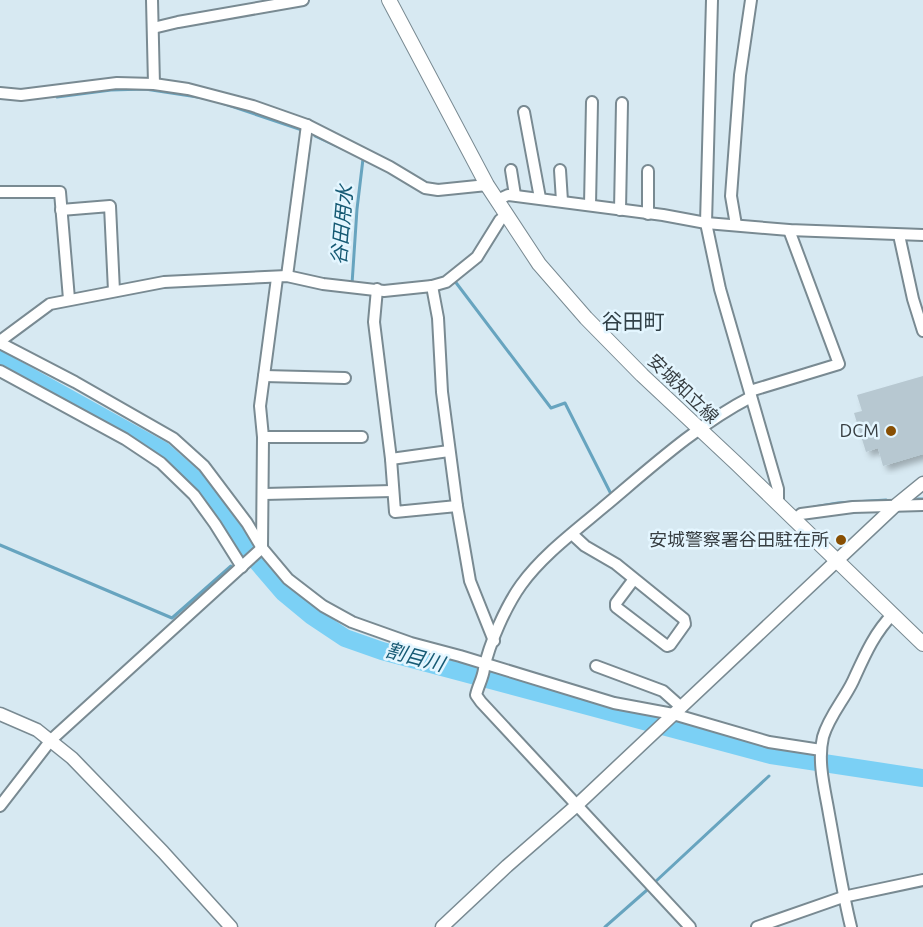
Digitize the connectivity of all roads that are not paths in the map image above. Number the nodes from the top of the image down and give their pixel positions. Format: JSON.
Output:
{"nodes":[{"id":1,"x":152,"y":0,"type":"edge"},
{"id":2,"x":303,"y":0,"type":"edge"},
{"id":3,"x":389,"y":0,"type":"edge"},
{"id":4,"x":712,"y":0,"type":"edge"},
{"id":5,"x":751,"y":0,"type":"edge"},
{"id":6,"x":153,"y":28,"type":"junction"},
{"id":7,"x":154,"y":84,"type":"junction"},
{"id":8,"x":0,"y":93,"type":"edge"},
{"id":9,"x":592,"y":102,"type":"dead end"},
{"id":10,"x":622,"y":103,"type":"dead end"},
{"id":11,"x":524,"y":112,"type":"dead end"},
{"id":12,"x":307,"y":125,"type":"junction"},
{"id":13,"x":511,"y":170,"type":"dead end"},
{"id":14,"x":560,"y":170,"type":"dead end"},
{"id":15,"x":648,"y":171,"type":"dead end"},
{"id":16,"x":487,"y":185,"type":"junction"},
{"id":17,"x":0,"y":192,"type":"edge"},
{"id":18,"x":516,"y":195,"type":"junction"},
{"id":19,"x":540,"y":198,"type":"junction"},
{"id":20,"x":497,"y":200,"type":"junction"},
{"id":21,"x":562,"y":201,"type":"junction"},
{"id":22,"x":590,"y":205,"type":"junction"},
{"id":23,"x":62,"y":210,"type":"junction"},
{"id":24,"x":621,"y":210,"type":"junction"},
{"id":25,"x":648,"y":214,"type":"junction"},
{"id":26,"x":506,"y":216,"type":"junction"},
{"id":27,"x":706,"y":223,"type":"junction"},
{"id":28,"x":736,"y":225,"type":"junction"},
{"id":29,"x":789,"y":230,"type":"junction"},
{"id":30,"x":899,"y":235,"type":"junction"},
{"id":31,"x":923,"y":236,"type":"edge"},
{"id":32,"x":282,"y":277,"type":"junction"},
{"id":33,"x":432,"y":286,"type":"junction"},
{"id":34,"x":377,"y":289,"type":"junction"},
{"id":35,"x":114,"y":291,"type":"junction"},
{"id":36,"x":69,"y":298,"type":"junction"},
{"id":37,"x":923,"y":331,"type":"edge"},
{"id":38,"x":0,"y":342,"type":"edge"},
{"id":39,"x":0,"y":371,"type":"edge"},
{"id":40,"x":264,"y":376,"type":"junction"},
{"id":41,"x":345,"y":378,"type":"dead end"},
{"id":42,"x":750,"y":394,"type":"junction"},
{"id":43,"x":699,"y":429,"type":"junction"},
{"id":44,"x":263,"y":437,"type":"junction"},
{"id":45,"x":362,"y":437,"type":"dead end"},
{"id":46,"x":449,"y":451,"type":"junction"},
{"id":47,"x":391,"y":459,"type":"junction"},
{"id":48,"x":923,"y":483,"type":"edge"},
{"id":49,"x":393,"y":491,"type":"junction"},
{"id":50,"x":264,"y":494,"type":"junction"},
{"id":51,"x":778,"y":504,"type":"junction"},
{"id":52,"x":896,"y":504,"type":"junction"},
{"id":53,"x":923,"y":505,"type":"edge"},
{"id":54,"x":457,"y":506,"type":"junction"},
{"id":55,"x":794,"y":520,"type":"junction"},
{"id":56,"x":572,"y":534,"type":"junction"},
{"id":57,"x":262,"y":548,"type":"junction"},
{"id":58,"x":837,"y":562,"type":"junction"},
{"id":59,"x":242,"y":567,"type":"junction"},
{"id":60,"x":634,"y":579,"type":"junction"},
{"id":61,"x":893,"y":614,"type":"junction"},
{"id":62,"x":494,"y":641,"type":"junction"},
{"id":63,"x":923,"y":644,"type":"edge"},
{"id":64,"x":484,"y":666,"type":"junction"},
{"id":65,"x":596,"y":666,"type":"dead end"},
{"id":66,"x":677,"y":711,"type":"junction"},
{"id":67,"x":1,"y":716,"type":"edge"},
{"id":68,"x":51,"y":740,"type":"junction"},
{"id":69,"x":821,"y":750,"type":"junction"},
{"id":70,"x":576,"y":805,"type":"junction"},
{"id":71,"x":0,"y":806,"type":"edge"},
{"id":72,"x":923,"y":880,"type":"edge"},
{"id":73,"x":843,"y":897,"type":"junction"},
{"id":74,"x":231,"y":927,"type":"edge"},
{"id":75,"x":442,"y":927,"type":"edge"},
{"id":76,"x":690,"y":927,"type":"edge"},
{"id":77,"x":757,"y":927,"type":"edge"},
{"id":78,"x":850,"y":927,"type":"edge"}],
"edges":[{"from":1,"to":6,"type":"street"},
{"from":2,"to":6,"type":"street"},
{"from":3,"to":16,"type":"main road","name":"安城知立線"},
{"from":4,"to":27,"type":"street"},
{"from":5,"to":28,"type":"street"},
{"from":6,"to":7,"type":"street"},
{"from":7,"to":8,"type":"street"},
{"from":7,"to":12,"type":"street"},
{"from":9,"to":22,"type":"street"},
{"from":10,"to":24,"type":"street"},
{"from":11,"to":19,"type":"street"},
{"from":12,"to":16,"type":"street"},
{"from":12,"to":32,"type":"street"},
{"from":13,"to":18,"type":"street"},
{"from":14,"to":21,"type":"street"},
{"from":15,"to":25,"type":"street"},
{"from":16,"to":20,"type":"main road","name":"安城知立線"},
{"from":17,"to":23,"type":"street"},
{"from":18,"to":19,"type":"street"},
{"from":18,"to":20,"type":"street"},
{"from":19,"to":21,"type":"street"},
{"from":20,"to":26,"type":"main road","name":"安城知立線"},
{"from":21,"to":22,"type":"street"},
{"from":22,"to":24,"type":"street"},
{"from":23,"to":35,"type":"street"},
{"from":23,"to":36,"type":"street"},
{"from":24,"to":25,"type":"street"},
{"from":25,"to":27,"type":"street"},
{"from":26,"to":33,"type":"street"},
{"from":26,"to":43,"type":"main road","name":"安城知立線"},
{"from":27,"to":28,"type":"street"},
{"from":27,"to":42,"type":"street"},
{"from":28,"to":29,"type":"street"},
{"from":29,"to":30,"type":"street"},
{"from":29,"to":42,"type":"street"},
{"from":30,"to":31,"type":"street"},
{"from":30,"to":37,"type":"street"},
{"from":32,"to":34,"type":"street"},
{"from":32,"to":35,"type":"street"},
{"from":32,"to":40,"type":"street"},
{"from":33,"to":34,"type":"street"},
{"from":33,"to":46,"type":"street"},
{"from":34,"to":47,"type":"street"},
{"from":35,"to":36,"type":"street"},
{"from":36,"to":38,"type":"street"},
{"from":38,"to":57,"type":"street"},
{"from":39,"to":59,"type":"street"},
{"from":40,"to":41,"type":"street"},
{"from":40,"to":44,"type":"street"},
{"from":42,"to":43,"type":"street"},
{"from":42,"to":51,"type":"street"},
{"from":43,"to":51,"type":"main road","name":"安城知立線"},
{"from":43,"to":56,"type":"street"},
{"from":44,"to":45,"type":"street"},
{"from":44,"to":50,"type":"street"},
{"from":46,"to":47,"type":"street"},
{"from":46,"to":54,"type":"street"},
{"from":47,"to":49,"type":"street"},
{"from":48,"to":52,"type":"street"},
{"from":49,"to":50,"type":"street"},
{"from":49,"to":54,"type":"street"},
{"from":50,"to":57,"type":"street"},
{"from":51,"to":55,"type":"main road","name":"安城知立線"},
{"from":52,"to":53,"type":"street"},
{"from":52,"to":55,"type":"street"},
{"from":52,"to":58,"type":"street"},
{"from":54,"to":62,"type":"street"},
{"from":55,"to":58,"type":"main road","name":"安城知立線"},
{"from":56,"to":60,"type":"street"},
{"from":56,"to":62,"type":"street"},
{"from":57,"to":59,"type":"street"},
{"from":57,"to":64,"type":"street"},
{"from":58,"to":61,"type":"main road","name":"安城知立線"},
{"from":58,"to":66,"type":"street"},
{"from":59,"to":68,"type":"street"},
{"from":60,"to":60,"type":"street"},
{"from":61,"to":63,"type":"main road","name":"安城知立線"},
{"from":61,"to":69,"type":"street"},
{"from":62,"to":64,"type":"street"},
{"from":64,"to":66,"type":"street"},
{"from":64,"to":70,"type":"street"},
{"from":65,"to":66,"type":"street"},
{"from":66,"to":69,"type":"street"},
{"from":66,"to":70,"type":"street"},
{"from":67,"to":68,"type":"street"},
{"from":68,"to":71,"type":"street"},
{"from":68,"to":74,"type":"street"},
{"from":69,"to":73,"type":"street"},
{"from":70,"to":75,"type":"street"},
{"from":70,"to":76,"type":"street"},
{"from":72,"to":73,"type":"street"},
{"from":73,"to":77,"type":"street"},
{"from":73,"to":78,"type":"street"}]}
